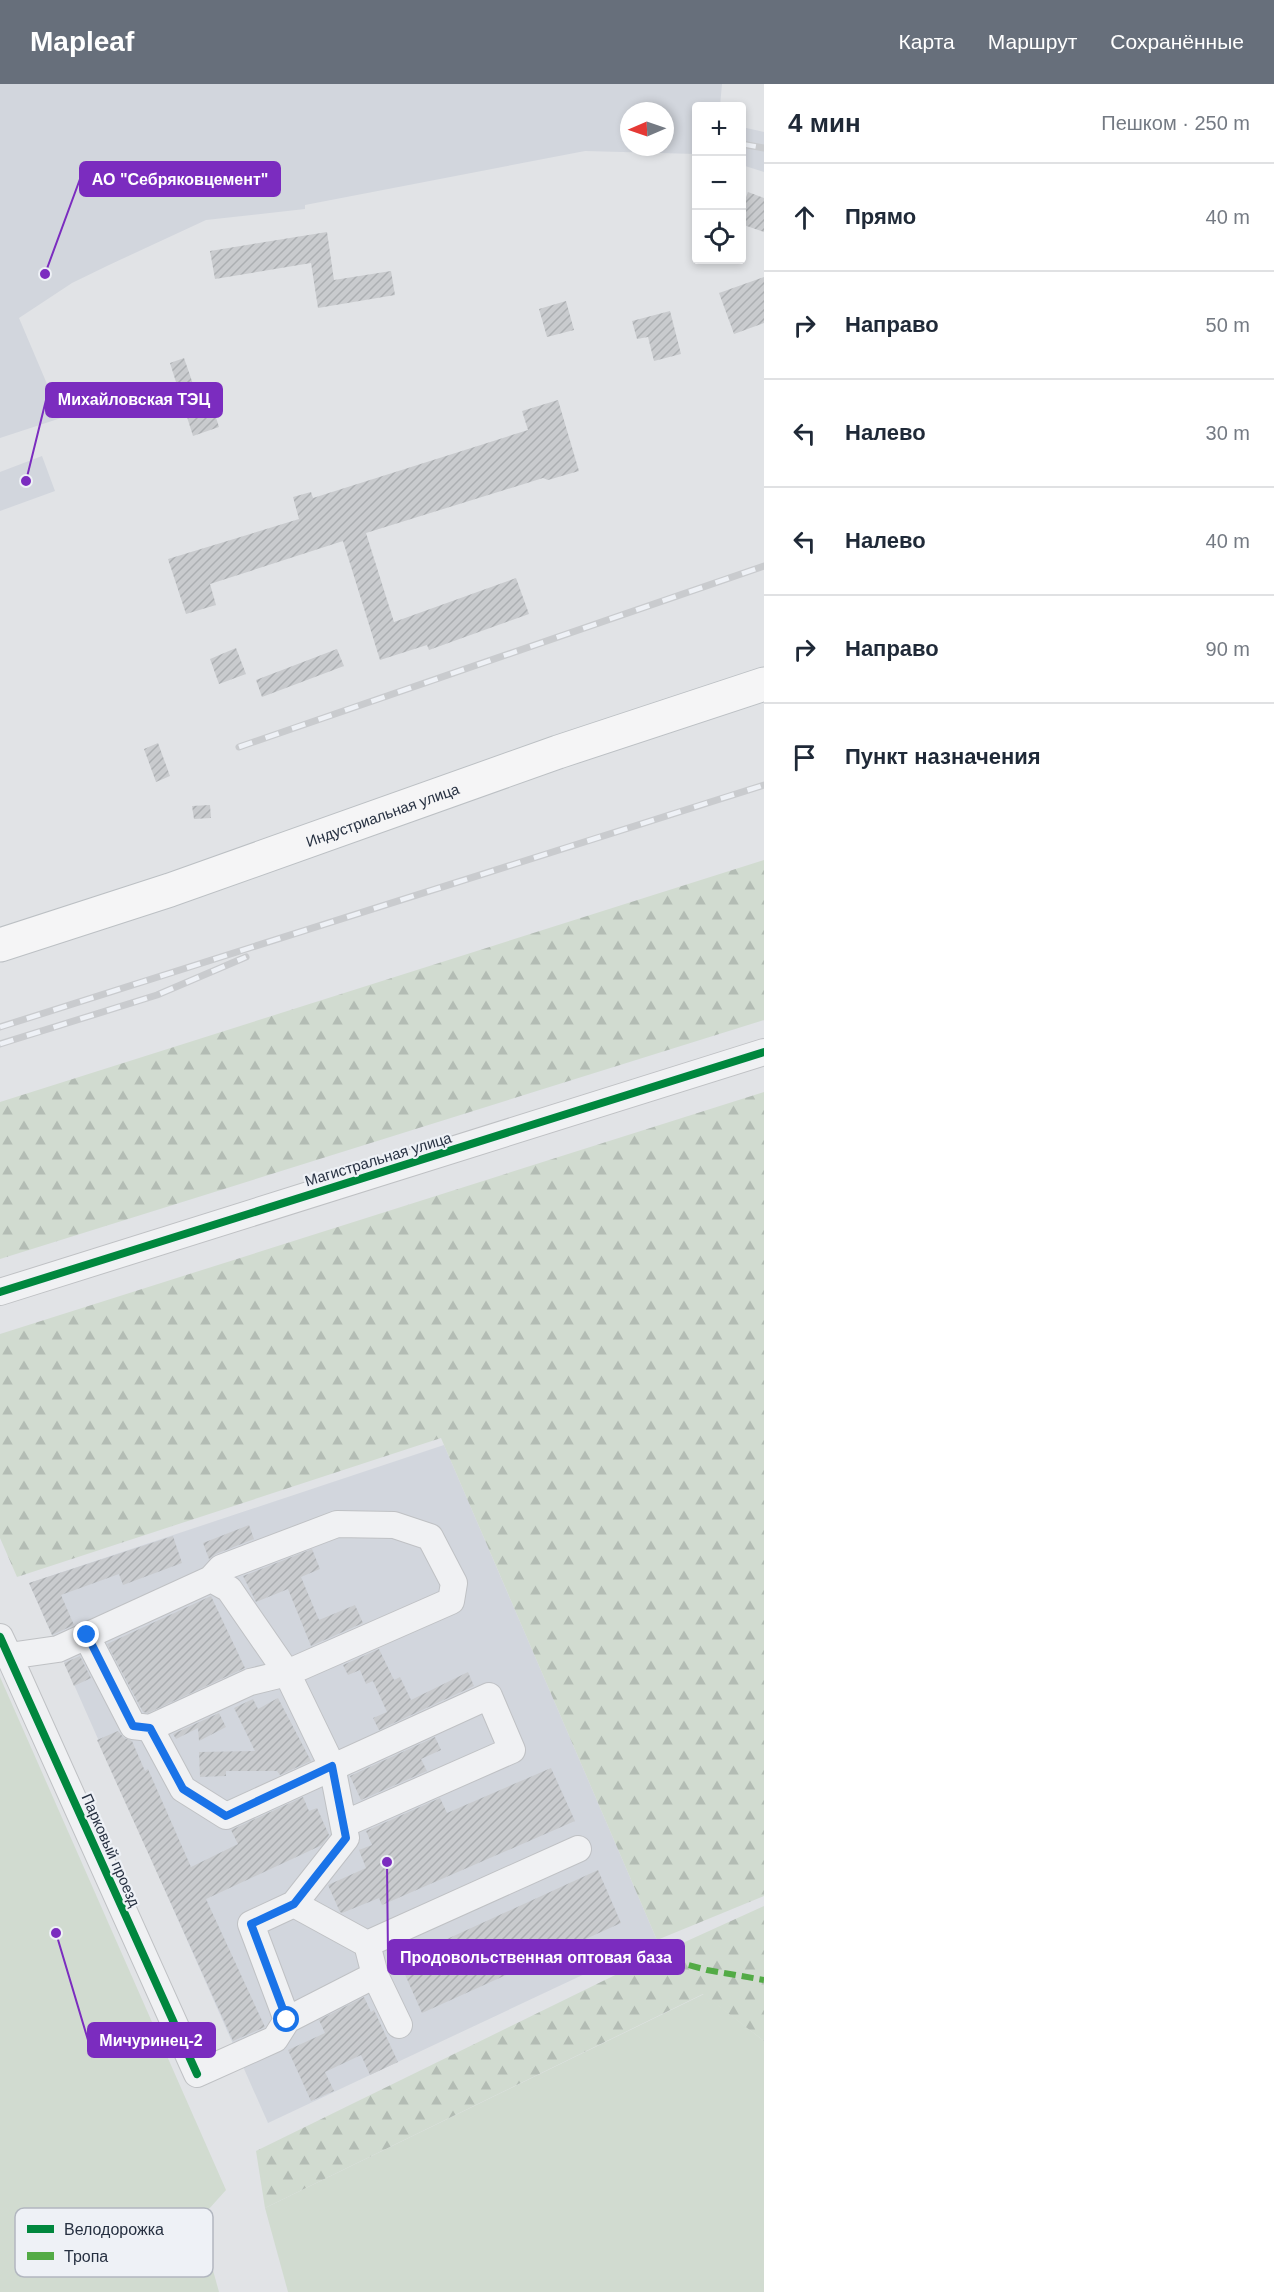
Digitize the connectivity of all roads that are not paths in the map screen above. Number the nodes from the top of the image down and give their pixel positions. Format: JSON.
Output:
{"nodes":[{"id":1,"x":764,"y":684,"type":"edge"},
{"id":2,"x":0,"y":945,"type":"edge"},
{"id":3,"x":764,"y":1052,"type":"edge"},
{"id":4,"x":0,"y":1292,"type":"edge"},
{"id":5,"x":211,"y":1579,"type":"junction"},
{"id":6,"x":87,"y":1635,"type":"junction"},
{"id":7,"x":4,"y":1646,"type":"edge"},
{"id":8,"x":287,"y":1673,"type":"junction"},
{"id":9,"x":150,"y":1728,"type":"junction"},
{"id":10,"x":332,"y":1766,"type":"junction"},
{"id":11,"x":344,"y":1824,"type":"junction"},
{"id":12,"x":578,"y":1849,"type":"dead end"},
{"id":13,"x":294,"y":1904,"type":"junction"},
{"id":14,"x":367,"y":1944,"type":"junction"},
{"id":15,"x":375,"y":1975,"type":"junction"},
{"id":16,"x":287,"y":2020,"type":"junction"},
{"id":17,"x":399,"y":2025,"type":"dead end"}],
"edges":[{"from":1,"to":2,"type":"main road","name":"Индустриальная улица"},
{"from":3,"to":4,"type":"street","name":"Магистральная улица"},
{"from":5,"to":6,"type":"street"},
{"from":5,"to":8,"type":"street"},
{"from":5,"to":8,"type":"street"},
{"from":6,"to":7,"type":"street"},
{"from":6,"to":9,"type":"street"},
{"from":7,"to":16,"type":"street","name":"Парковый проезд"},
{"from":8,"to":9,"type":"street"},
{"from":8,"to":10,"type":"street"},
{"from":9,"to":10,"type":"street"},
{"from":10,"to":11,"type":"street"},
{"from":10,"to":11,"type":"street"},
{"from":11,"to":13,"type":"street"},
{"from":12,"to":14,"type":"street"},
{"from":13,"to":14,"type":"street"},
{"from":13,"to":16,"type":"street"},
{"from":14,"to":15,"type":"street"},
{"from":15,"to":16,"type":"street"},
{"from":15,"to":17,"type":"street"}]}
